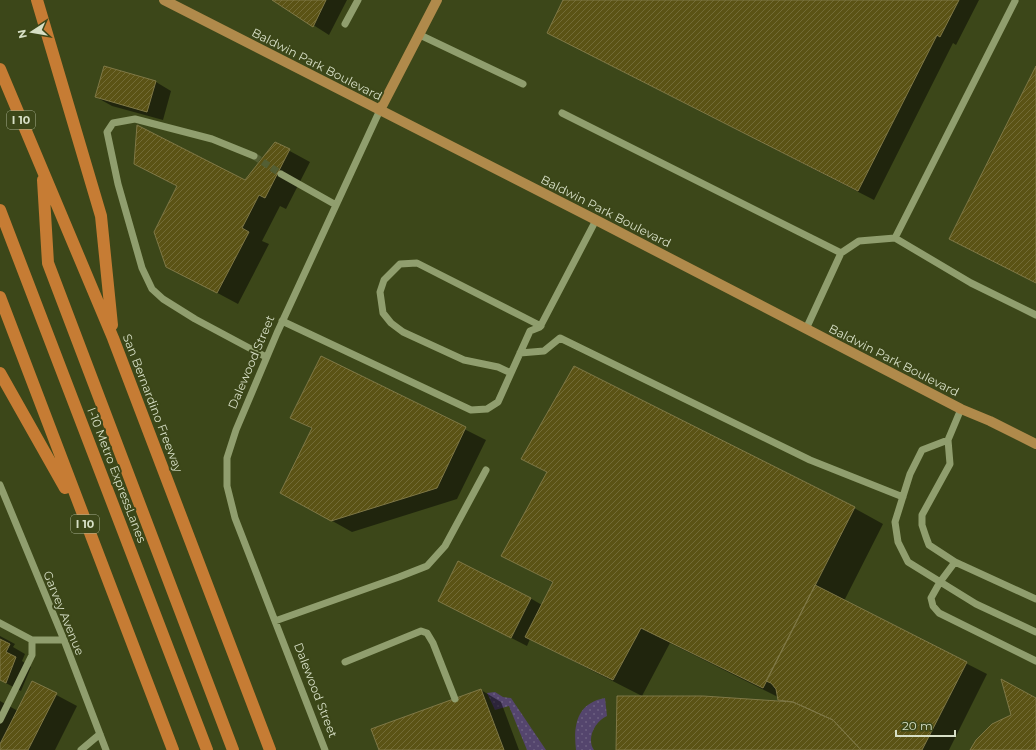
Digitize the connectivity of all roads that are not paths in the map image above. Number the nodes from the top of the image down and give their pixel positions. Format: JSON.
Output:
{"nodes":[{"id":1,"x":37,"y":0,"type":"edge"},
{"id":2,"x":164,"y":0,"type":"edge"},
{"id":3,"x":358,"y":0,"type":"edge"},
{"id":4,"x":437,"y":0,"type":"edge"},
{"id":5,"x":1016,"y":1,"type":"dead end"},
{"id":6,"x":345,"y":24,"type":"dead end"},
{"id":7,"x":420,"y":35,"type":"junction"},
{"id":8,"x":0,"y":69,"type":"edge"},
{"id":9,"x":523,"y":84,"type":"dead end"},
{"id":10,"x":380,"y":110,"type":"junction"},
{"id":11,"x":562,"y":113,"type":"dead end"},
{"id":12,"x":254,"y":156,"type":"tunnel mouth"},
{"id":13,"x":42,"y":170,"type":"junction"},
{"id":14,"x":281,"y":174,"type":"tunnel mouth"},
{"id":15,"x":336,"y":205,"type":"junction"},
{"id":16,"x":0,"y":210,"type":"edge"},
{"id":17,"x":596,"y":220,"type":"junction"},
{"id":18,"x":895,"y":238,"type":"junction"},
{"id":19,"x":841,"y":253,"type":"junction"},
{"id":20,"x":0,"y":297,"type":"edge"},
{"id":21,"x":1036,"y":315,"type":"edge"},
{"id":22,"x":282,"y":321,"type":"junction"},
{"id":23,"x":541,"y":326,"type":"junction"},
{"id":24,"x":806,"y":329,"type":"junction"},
{"id":25,"x":113,"y":338,"type":"junction"},
{"id":26,"x":520,"y":353,"type":"junction"},
{"id":27,"x":266,"y":357,"type":"junction"},
{"id":28,"x":0,"y":373,"type":"edge"},
{"id":29,"x":511,"y":373,"type":"junction"},
{"id":30,"x":961,"y":409,"type":"junction"},
{"id":31,"x":948,"y":440,"type":"junction"},
{"id":32,"x":1036,"y":444,"type":"edge"},
{"id":33,"x":486,"y":470,"type":"dead end"},
{"id":34,"x":0,"y":485,"type":"edge"},
{"id":35,"x":903,"y":497,"type":"junction"},
{"id":36,"x":84,"y":522,"type":"junction"},
{"id":37,"x":955,"y":562,"type":"junction"},
{"id":38,"x":940,"y":582,"type":"junction"},
{"id":39,"x":1036,"y":599,"type":"edge"},
{"id":40,"x":276,"y":621,"type":"junction"},
{"id":41,"x":0,"y":623,"type":"edge"},
{"id":42,"x":1036,"y":632,"type":"edge"},
{"id":43,"x":32,"y":640,"type":"junction"},
{"id":44,"x":64,"y":640,"type":"junction"},
{"id":45,"x":1036,"y":661,"type":"edge"},
{"id":46,"x":345,"y":662,"type":"dead end"},
{"id":47,"x":455,"y":698,"type":"dead end"},
{"id":48,"x":0,"y":720,"type":"edge"},
{"id":49,"x":100,"y":734,"type":"junction"},
{"id":50,"x":81,"y":750,"type":"edge"},
{"id":51,"x":106,"y":750,"type":"edge"},
{"id":52,"x":173,"y":750,"type":"edge"},
{"id":53,"x":207,"y":750,"type":"edge"},
{"id":54,"x":233,"y":750,"type":"edge"},
{"id":55,"x":270,"y":750,"type":"edge"},
{"id":56,"x":325,"y":750,"type":"edge"}],
"edges":[{"from":1,"to":25,"type":"highway"},
{"from":2,"to":10,"type":"main road","name":"Baldwin Park Boulevard"},
{"from":3,"to":6,"type":"street"},
{"from":4,"to":7,"type":"main road","name":"Dalewood Street"},
{"from":5,"to":18,"type":"street"},
{"from":7,"to":9,"type":"street"},
{"from":7,"to":10,"type":"main road","name":"Dalewood Street"},
{"from":8,"to":13,"type":"highway","name":"San Bernardino Freeway","number":"I 10"},
{"from":10,"to":15,"type":"street","name":"Dalewood Street"},
{"from":10,"to":17,"type":"main road","name":"Baldwin Park Boulevard"},
{"from":11,"to":19,"type":"street"},
{"from":12,"to":27,"type":"street"},
{"from":13,"to":25,"type":"highway","name":"San Bernardino Freeway","number":"I 10"},
{"from":13,"to":54,"type":"highway"},
{"from":14,"to":15,"type":"street"},
{"from":15,"to":22,"type":"street","name":"Dalewood Street"},
{"from":16,"to":53,"type":"highway","name":"I-10 Metro ExpressLanes"},
{"from":17,"to":23,"type":"street"},
{"from":17,"to":24,"type":"main road","name":"Baldwin Park Boulevard"},
{"from":18,"to":19,"type":"street"},
{"from":18,"to":21,"type":"street"},
{"from":19,"to":24,"type":"street"},
{"from":20,"to":36,"type":"highway","number":"I 10"},
{"from":22,"to":27,"type":"street","name":"Dalewood Street"},
{"from":22,"to":29,"type":"street"},
{"from":23,"to":26,"type":"street"},
{"from":23,"to":29,"type":"street"},
{"from":24,"to":30,"type":"main road","name":"Baldwin Park Boulevard"},
{"from":25,"to":55,"type":"highway","name":"San Bernardino Freeway","number":"I 10"},
{"from":26,"to":29,"type":"street"},
{"from":26,"to":35,"type":"street"},
{"from":27,"to":40,"type":"street","name":"Dalewood Street"},
{"from":28,"to":36,"type":"highway"},
{"from":30,"to":31,"type":"street"},
{"from":30,"to":32,"type":"main road","name":"Baldwin Park Boulevard"},
{"from":31,"to":35,"type":"street"},
{"from":31,"to":37,"type":"street"},
{"from":33,"to":40,"type":"street"},
{"from":34,"to":44,"type":"street","name":"Garvey Avenue"},
{"from":35,"to":38,"type":"street"},
{"from":36,"to":52,"type":"highway","number":"I 10"},
{"from":37,"to":38,"type":"street"},
{"from":37,"to":39,"type":"street"},
{"from":38,"to":42,"type":"street"},
{"from":38,"to":45,"type":"street"},
{"from":40,"to":56,"type":"street","name":"Dalewood Street"},
{"from":41,"to":43,"type":"street"},
{"from":43,"to":44,"type":"street"},
{"from":43,"to":48,"type":"street"},
{"from":44,"to":49,"type":"street","name":"Garvey Avenue"},
{"from":46,"to":47,"type":"street"},
{"from":49,"to":50,"type":"street"},
{"from":49,"to":51,"type":"street","name":"Garvey Avenue"}]}
